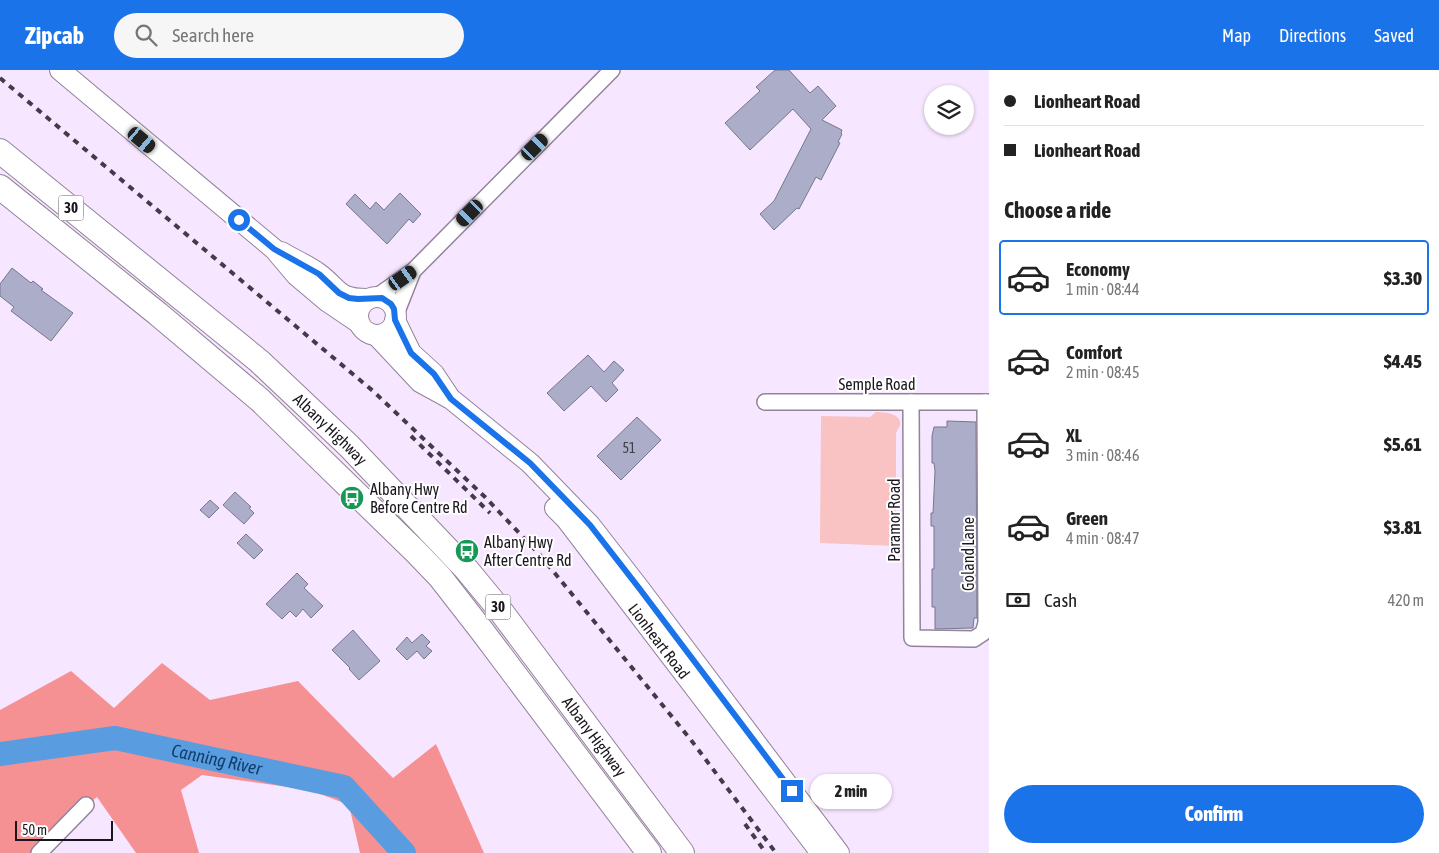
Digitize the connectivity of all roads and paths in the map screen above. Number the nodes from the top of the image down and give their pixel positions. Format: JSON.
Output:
{"nodes":[{"id":1,"x":60,"y":70,"type":"edge"},
{"id":2,"x":612,"y":70,"type":"edge"},
{"id":3,"x":0,"y":151,"type":"edge"},
{"id":4,"x":0,"y":188,"type":"edge"},
{"id":5,"x":274,"y":249,"type":"junction"},
{"id":6,"x":413,"y":271,"type":"junction"},
{"id":7,"x":372,"y":298,"type":"junction"},
{"id":8,"x":395,"y":317,"type":"junction"},
{"id":9,"x":359,"y":323,"type":"junction"},
{"id":10,"x":376,"y":335,"type":"junction"},
{"id":11,"x":299,"y":397,"type":"junction"},
{"id":12,"x":451,"y":399,"type":"junction"},
{"id":13,"x":765,"y":402,"type":"dead end"},
{"id":14,"x":911,"y":402,"type":"junction"},
{"id":15,"x":987,"y":402,"type":"edge"},
{"id":16,"x":280,"y":419,"type":"junction"},
{"id":17,"x":493,"y":434,"type":"junction"},
{"id":18,"x":912,"y":638,"type":"joint"},
{"id":19,"x":86,"y":806,"type":"dead end"},
{"id":20,"x":670,"y":848,"type":"edge"},
{"id":21,"x":39,"y":853,"type":"edge"},
{"id":22,"x":649,"y":853,"type":"edge"},
{"id":23,"x":821,"y":853,"type":"edge"},
{"id":24,"x":839,"y":853,"type":"edge"}],
"edges":[{"from":1,"to":5,"type":"main road"},
{"from":2,"to":6,"type":"street"},
{"from":3,"to":11,"type":"highway","name":"Albany Highway","number":"30"},
{"from":4,"to":16,"type":"highway","name":"Albany Highway","number":"30"},
{"from":5,"to":7,"type":"main road"},
{"from":5,"to":9,"type":"main road"},
{"from":6,"to":7,"type":"street"},
{"from":6,"to":8,"type":"street"},
{"from":7,"to":8,"type":"main road"},
{"from":7,"to":9,"type":"main road"},
{"from":8,"to":10,"type":"main road"},
{"from":8,"to":12,"type":"main road","name":"Lionheart Road"},
{"from":9,"to":10,"type":"main road"},
{"from":10,"to":12,"type":"main road","name":"Lionheart Road"},
{"from":11,"to":16,"type":"highway"},
{"from":11,"to":20,"type":"highway","name":"Albany Highway","number":"30"},
{"from":12,"to":17,"type":"main road","name":"Lionheart Road"},
{"from":13,"to":14,"type":"street","name":"Semple Road"},
{"from":14,"to":15,"type":"street","name":"Semple Road"},
{"from":14,"to":18,"type":"street","name":"Paramor Road"},
{"from":15,"to":18,"type":"street","name":"Goland Lane"},
{"from":16,"to":22,"type":"highway","name":"Albany Highway","number":"30"},
{"from":17,"to":23,"type":"main road","name":"Lionheart Road"},
{"from":17,"to":24,"type":"main road","name":"Lionheart Road"},
{"from":19,"to":21,"type":"street"}]}
